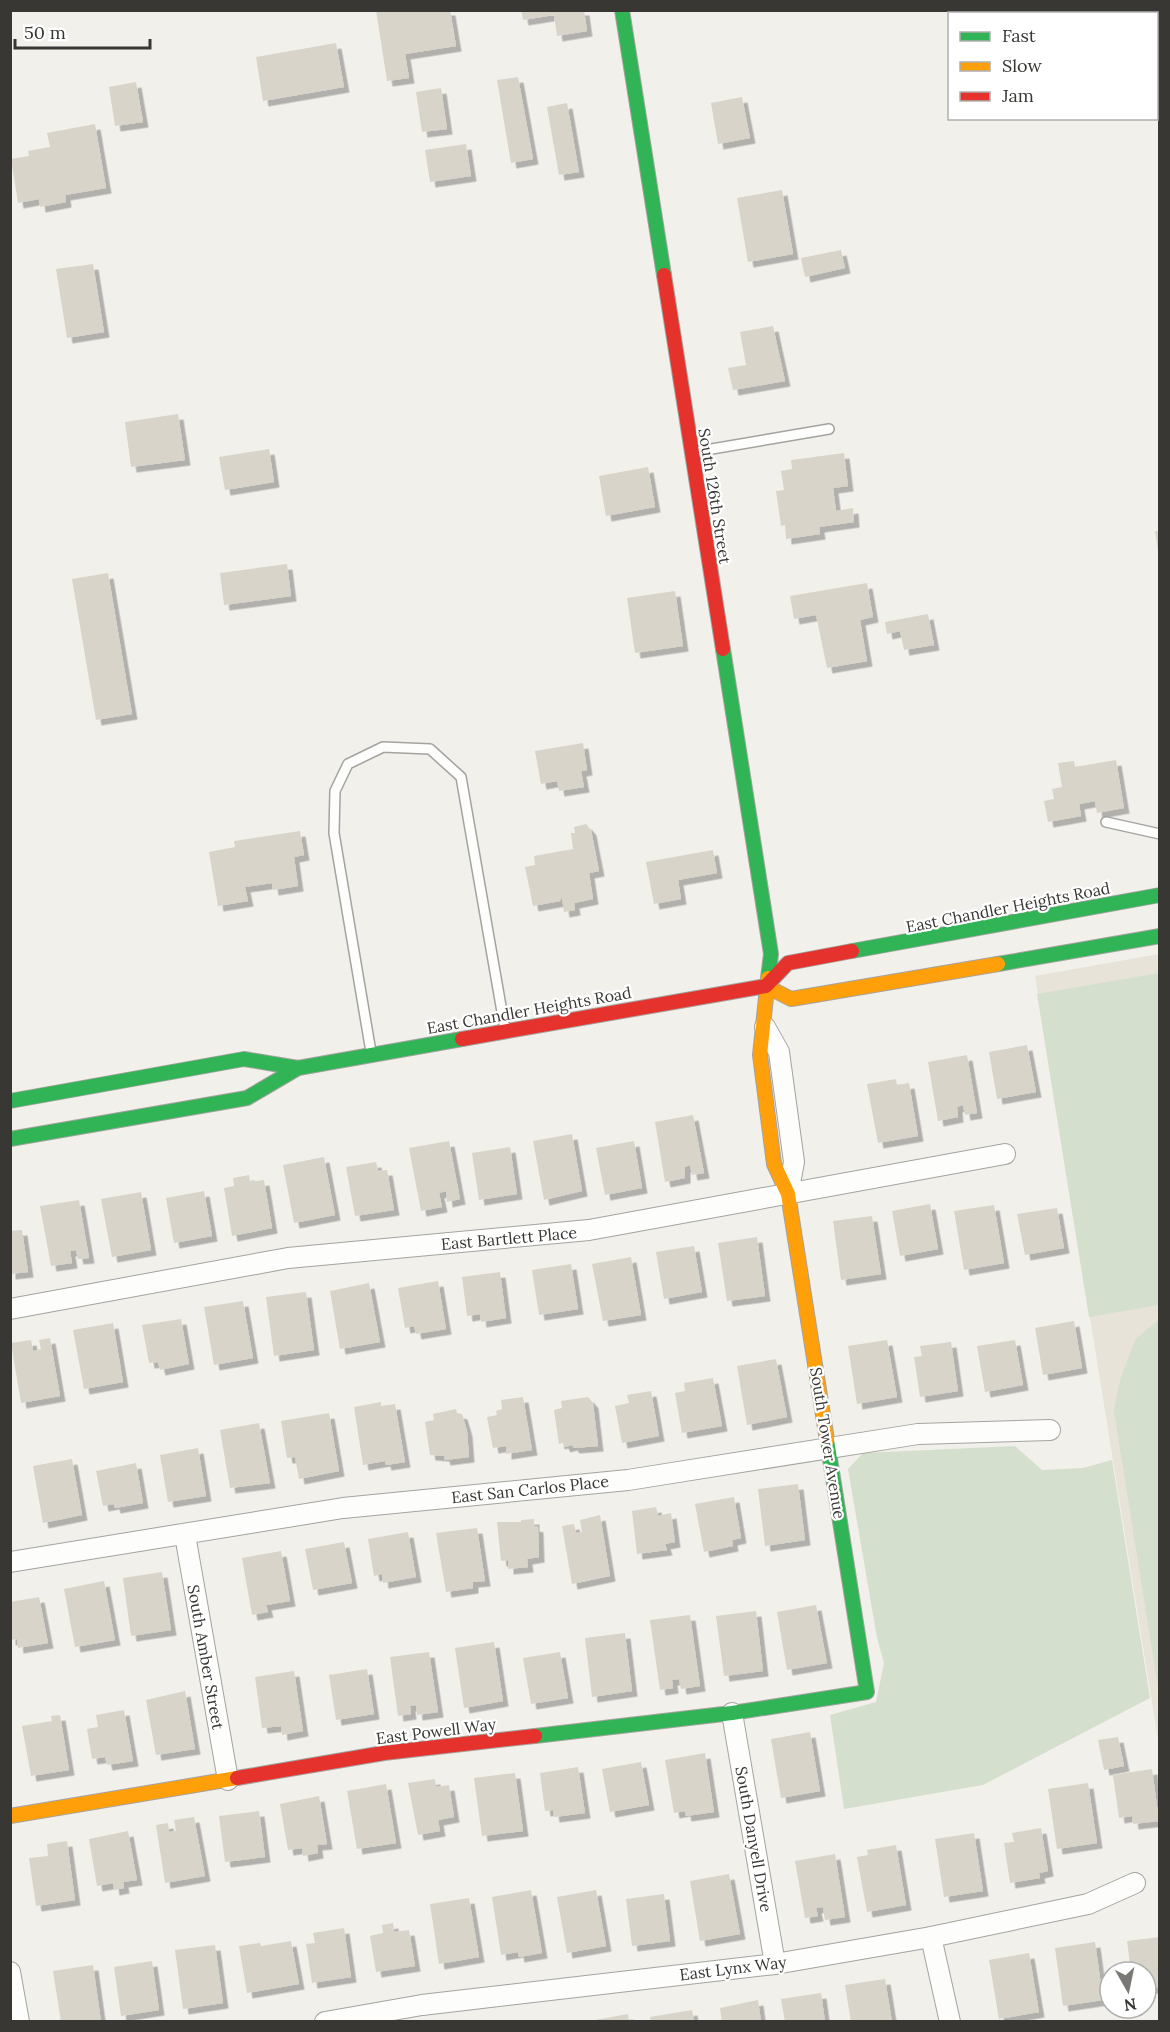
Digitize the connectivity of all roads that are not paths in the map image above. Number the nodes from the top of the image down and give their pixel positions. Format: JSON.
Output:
{"nodes":[{"id":1,"x":622,"y":10,"type":"edge"},
{"id":2,"x":829,"y":429,"type":"dead end"},
{"id":3,"x":692,"y":453,"type":"junction"},
{"id":4,"x":1106,"y":822,"type":"dead end"},
{"id":5,"x":1160,"y":834,"type":"edge"},
{"id":6,"x":1160,"y":895,"type":"edge"},
{"id":7,"x":1160,"y":936,"type":"edge"},
{"id":8,"x":766,"y":986,"type":"junction"},
{"id":9,"x":765,"y":1027,"type":"joint"},
{"id":10,"x":505,"y":1029,"type":"junction"},
{"id":11,"x":371,"y":1054,"type":"junction"},
{"id":12,"x":298,"y":1068,"type":"junction"},
{"id":13,"x":10,"y":1101,"type":"edge"},
{"id":14,"x":10,"y":1139,"type":"edge"},
{"id":15,"x":1005,"y":1154,"type":"dead end"},
{"id":16,"x":788,"y":1194,"type":"junction"},
{"id":17,"x":10,"y":1309,"type":"edge"},
{"id":18,"x":1050,"y":1430,"type":"dead end"},
{"id":19,"x":829,"y":1448,"type":"junction"},
{"id":20,"x":185,"y":1535,"type":"junction"},
{"id":21,"x":10,"y":1562,"type":"edge"},
{"id":22,"x":867,"y":1692,"type":"joint"},
{"id":23,"x":732,"y":1713,"type":"junction"},
{"id":24,"x":228,"y":1780,"type":"junction"},
{"id":25,"x":10,"y":1816,"type":"edge"},
{"id":26,"x":1135,"y":1883,"type":"dead end"},
{"id":27,"x":931,"y":1936,"type":"junction"},
{"id":28,"x":776,"y":1964,"type":"junction"},
{"id":29,"x":10,"y":1972,"type":"edge"},
{"id":30,"x":19,"y":2022,"type":"edge"},
{"id":31,"x":325,"y":2022,"type":"edge"},
{"id":32,"x":950,"y":2022,"type":"edge"}],
"edges":[{"from":1,"to":3,"type":"street","name":"South 126th Street"},
{"from":2,"to":3,"type":"lane"},
{"from":3,"to":8,"type":"street","name":"South 126th Street"},
{"from":4,"to":5,"type":"lane"},
{"from":6,"to":8,"type":"street","name":"East Chandler Heights Road"},
{"from":7,"to":8,"type":"street"},
{"from":8,"to":9,"type":"street","name":"South Tower Avenue"},
{"from":8,"to":10,"type":"street","name":"East Chandler Heights Road"},
{"from":9,"to":16,"type":"street","name":"South Tower Avenue"},
{"from":10,"to":11,"type":"street","name":"East Chandler Heights Road"},
{"from":10,"to":11,"type":"lane"},
{"from":11,"to":12,"type":"street","name":"East Chandler Heights Road"},
{"from":12,"to":13,"type":"street","name":"East Chandler Heights Road"},
{"from":12,"to":14,"type":"street","name":"East Chandler Heights Road"},
{"from":15,"to":16,"type":"street","name":"East Bartlett Place"},
{"from":16,"to":17,"type":"street","name":"East Bartlett Place"},
{"from":16,"to":19,"type":"street","name":"South Tower Avenue"},
{"from":18,"to":19,"type":"street","name":"East San Carlos Place"},
{"from":19,"to":20,"type":"street","name":"East San Carlos Place"},
{"from":19,"to":22,"type":"street","name":"South Tower Avenue"},
{"from":20,"to":21,"type":"street","name":"East San Carlos Place"},
{"from":20,"to":24,"type":"street","name":"South Amber Street"},
{"from":22,"to":23,"type":"street","name":"East Powell Way"},
{"from":23,"to":24,"type":"street","name":"East Powell Way"},
{"from":23,"to":28,"type":"street","name":"South Danyell Drive"},
{"from":24,"to":25,"type":"street","name":"East Powell Way"},
{"from":26,"to":27,"type":"street","name":"East Lynx Way"},
{"from":27,"to":28,"type":"street","name":"East Lynx Way"},
{"from":27,"to":32,"type":"street"},
{"from":28,"to":31,"type":"street","name":"East Lynx Way"},
{"from":29,"to":30,"type":"street"}]}
